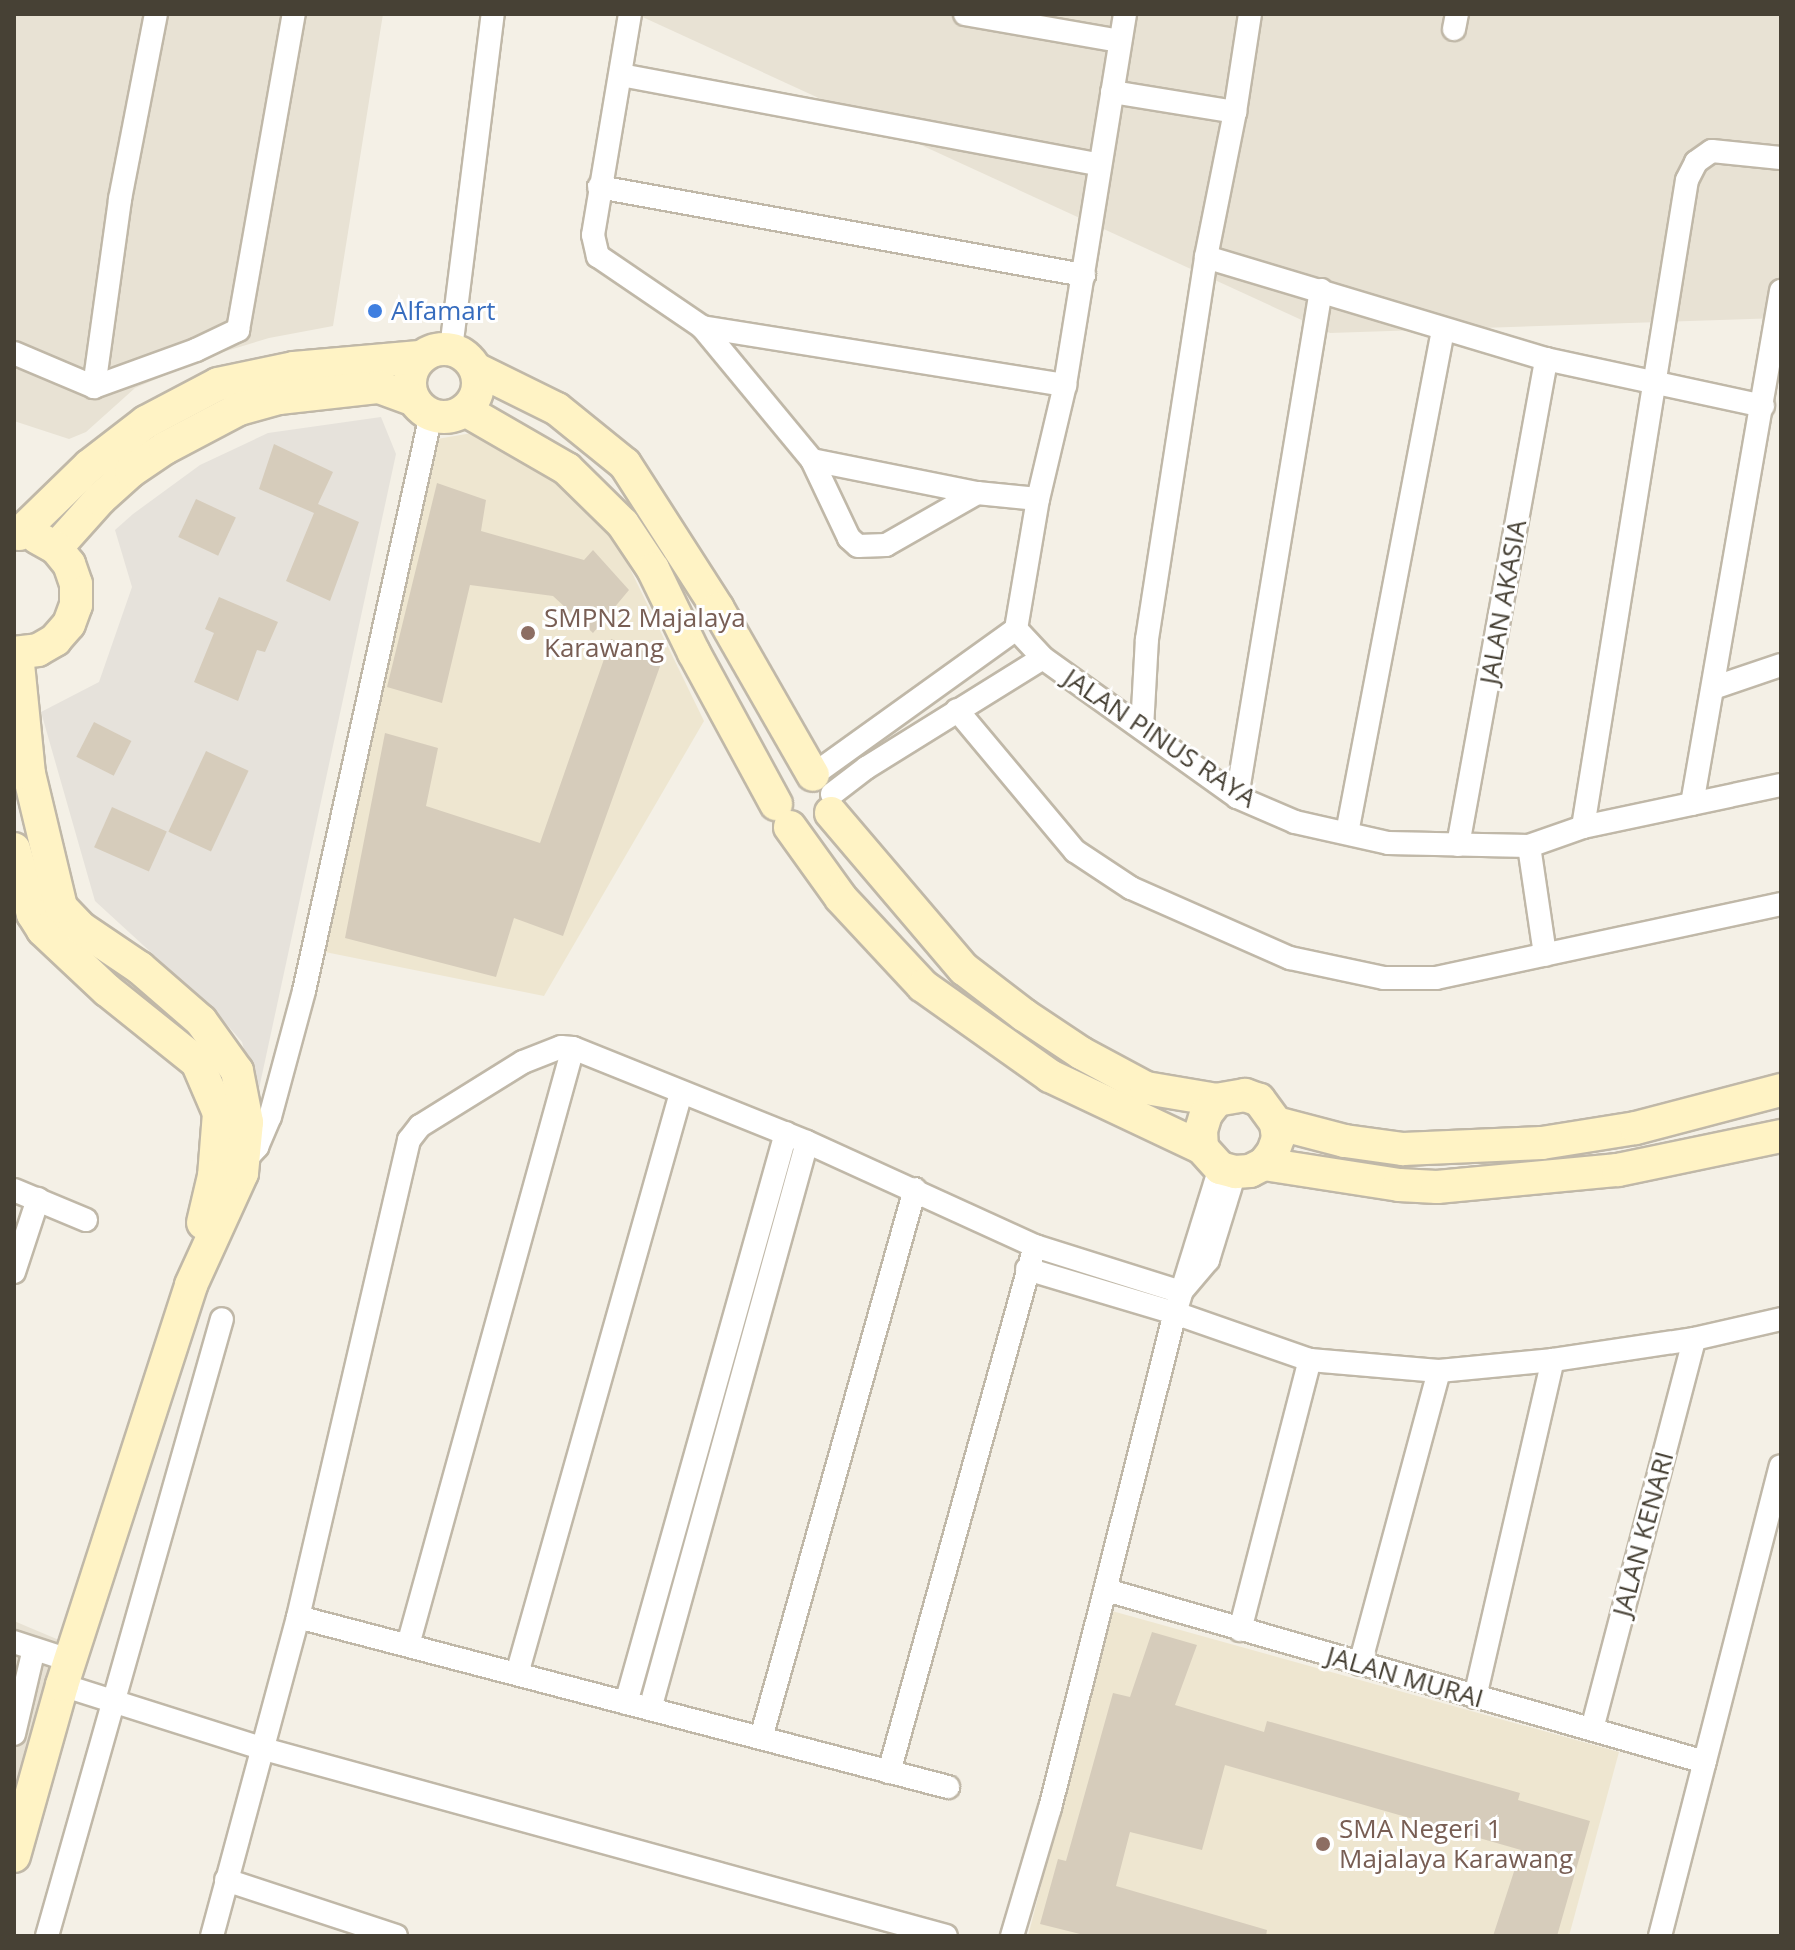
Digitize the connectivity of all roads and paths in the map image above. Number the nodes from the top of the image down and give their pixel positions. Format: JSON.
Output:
{"nodes":[{"id":1,"x":156,"y":14,"type":"edge"},
{"id":2,"x":294,"y":14,"type":"edge"},
{"id":3,"x":493,"y":14,"type":"edge"},
{"id":4,"x":630,"y":14,"type":"edge"},
{"id":5,"x":965,"y":14,"type":"edge"},
{"id":6,"x":1125,"y":14,"type":"edge"},
{"id":7,"x":1250,"y":14,"type":"edge"},
{"id":8,"x":1120,"y":41,"type":"junction"},
{"id":9,"x":621,"y":75,"type":"junction"},
{"id":10,"x":1112,"y":92,"type":"junction"},
{"id":11,"x":1235,"y":112,"type":"junction"},
{"id":12,"x":1781,"y":158,"type":"edge"},
{"id":13,"x":1098,"y":164,"type":"junction"},
{"id":14,"x":599,"y":187,"type":"junction"},
{"id":15,"x":1206,"y":257,"type":"junction"},
{"id":16,"x":1084,"y":275,"type":"junction"},
{"id":17,"x":1321,"y":290,"type":"junction"},
{"id":18,"x":1781,"y":291,"type":"edge"},
{"id":19,"x":702,"y":327,"type":"junction"},
{"id":20,"x":1443,"y":330,"type":"junction"},
{"id":21,"x":451,"y":349,"type":"junction"},
{"id":22,"x":14,"y":353,"type":"edge"},
{"id":23,"x":420,"y":357,"type":"junction"},
{"id":24,"x":1546,"y":359,"type":"junction"},
{"id":25,"x":476,"y":369,"type":"junction"},
{"id":26,"x":1654,"y":384,"type":"junction"},
{"id":27,"x":1065,"y":385,"type":"junction"},
{"id":28,"x":94,"y":387,"type":"junction"},
{"id":29,"x":1763,"y":406,"type":"junction"},
{"id":30,"x":423,"y":407,"type":"junction"},
{"id":31,"x":465,"y":410,"type":"junction"},
{"id":32,"x":812,"y":460,"type":"junction"},
{"id":33,"x":977,"y":493,"type":"junction"},
{"id":34,"x":1038,"y":499,"type":"junction"},
{"id":35,"x":16,"y":534,"type":"edge"},
{"id":36,"x":56,"y":548,"type":"junction"},
{"id":37,"x":1016,"y":629,"type":"junction"},
{"id":38,"x":16,"y":654,"type":"edge"},
{"id":39,"x":1043,"y":658,"type":"junction"},
{"id":40,"x":1781,"y":665,"type":"edge"},
{"id":41,"x":1713,"y":688,"type":"junction"},
{"id":42,"x":957,"y":710,"type":"junction"},
{"id":43,"x":1142,"y":728,"type":"junction"},
{"id":44,"x":1781,"y":785,"type":"edge"},
{"id":45,"x":825,"y":794,"type":"junction"},
{"id":46,"x":1237,"y":797,"type":"junction"},
{"id":47,"x":1692,"y":804,"type":"junction"},
{"id":48,"x":783,"y":816,"type":"junction"},
{"id":49,"x":1583,"y":827,"type":"junction"},
{"id":50,"x":1347,"y":833,"type":"junction"},
{"id":51,"x":1458,"y":845,"type":"junction"},
{"id":52,"x":1529,"y":846,"type":"junction"},
{"id":53,"x":14,"y":849,"type":"edge"},
{"id":54,"x":1781,"y":904,"type":"edge"},
{"id":55,"x":1545,"y":955,"type":"junction"},
{"id":56,"x":573,"y":1048,"type":"junction"},
{"id":57,"x":1781,"y":1090,"type":"edge"},
{"id":58,"x":681,"y":1093,"type":"junction"},
{"id":59,"x":1217,"y":1100,"type":"junction"},
{"id":60,"x":1276,"y":1123,"type":"junction"},
{"id":61,"x":786,"y":1133,"type":"junction"},
{"id":62,"x":1781,"y":1136,"type":"edge"},
{"id":63,"x":807,"y":1142,"type":"junction"},
{"id":64,"x":1542,"y":1143,"type":"junction"},
{"id":65,"x":1230,"y":1163,"type":"junction"},
{"id":66,"x":242,"y":1173,"type":"junction"},
{"id":67,"x":1547,"y":1177,"type":"junction"},
{"id":68,"x":915,"y":1189,"type":"junction"},
{"id":69,"x":14,"y":1190,"type":"edge"},
{"id":70,"x":38,"y":1199,"type":"junction"},
{"id":71,"x":86,"y":1220,"type":"dead end"},
{"id":72,"x":1035,"y":1246,"type":"junction"},
{"id":73,"x":1027,"y":1269,"type":"junction"},
{"id":74,"x":14,"y":1272,"type":"edge"},
{"id":75,"x":191,"y":1285,"type":"junction"},
{"id":76,"x":1178,"y":1302,"type":"junction"},
{"id":77,"x":222,"y":1319,"type":"dead end"},
{"id":78,"x":1781,"y":1319,"type":"edge"},
{"id":79,"x":1694,"y":1339,"type":"junction"},
{"id":80,"x":1310,"y":1360,"type":"junction"},
{"id":81,"x":1553,"y":1360,"type":"junction"},
{"id":82,"x":1439,"y":1371,"type":"junction"},
{"id":83,"x":1781,"y":1466,"type":"edge"},
{"id":84,"x":1106,"y":1590,"type":"junction"},
{"id":85,"x":298,"y":1617,"type":"junction"},
{"id":86,"x":1240,"y":1630,"type":"junction"},
{"id":87,"x":408,"y":1645,"type":"junction"},
{"id":88,"x":24,"y":1646,"type":"edge"},
{"id":89,"x":1360,"y":1664,"type":"junction"},
{"id":90,"x":66,"y":1673,"type":"junction"},
{"id":91,"x":517,"y":1674,"type":"junction"},
{"id":92,"x":1475,"y":1697,"type":"junction"},
{"id":93,"x":626,"y":1703,"type":"junction"},
{"id":94,"x":113,"y":1704,"type":"junction"},
{"id":95,"x":650,"y":1709,"type":"junction"},
{"id":96,"x":1592,"y":1729,"type":"junction"},
{"id":97,"x":14,"y":1734,"type":"edge"},
{"id":98,"x":761,"y":1738,"type":"junction"},
{"id":99,"x":264,"y":1749,"type":"junction"},
{"id":100,"x":1705,"y":1762,"type":"junction"},
{"id":101,"x":889,"y":1772,"type":"junction"},
{"id":102,"x":948,"y":1787,"type":"dead end"},
{"id":103,"x":14,"y":1856,"type":"edge"},
{"id":104,"x":226,"y":1880,"type":"junction"},
{"id":105,"x":341,"y":1928,"type":"edge"},
{"id":106,"x":1666,"y":1934,"type":"edge"},
{"id":107,"x":47,"y":1936,"type":"edge"},
{"id":108,"x":212,"y":1936,"type":"edge"},
{"id":109,"x":396,"y":1936,"type":"edge"},
{"id":110,"x":946,"y":1936,"type":"edge"},
{"id":111,"x":1012,"y":1936,"type":"edge"}],
"edges":[{"from":1,"to":28,"type":"street"},
{"from":2,"to":28,"type":"street"},
{"from":3,"to":21,"type":"street"},
{"from":4,"to":9,"type":"street"},
{"from":5,"to":8,"type":"street"},
{"from":6,"to":8,"type":"street"},
{"from":7,"to":11,"type":"street"},
{"from":8,"to":10,"type":"street"},
{"from":9,"to":13,"type":"street"},
{"from":9,"to":14,"type":"street"},
{"from":10,"to":11,"type":"street"},
{"from":10,"to":13,"type":"street"},
{"from":11,"to":15,"type":"street"},
{"from":12,"to":26,"type":"street"},
{"from":13,"to":16,"type":"street"},
{"from":14,"to":16,"type":"street"},
{"from":14,"to":19,"type":"street"},
{"from":15,"to":17,"type":"street"},
{"from":15,"to":43,"type":"street"},
{"from":16,"to":27,"type":"street"},
{"from":17,"to":20,"type":"street"},
{"from":17,"to":46,"type":"street"},
{"from":18,"to":29,"type":"street"},
{"from":19,"to":27,"type":"street"},
{"from":19,"to":32,"type":"street"},
{"from":20,"to":24,"type":"street"},
{"from":20,"to":50,"type":"street"},
{"from":21,"to":23,"type":"street"},
{"from":21,"to":25,"type":"street"},
{"from":22,"to":28,"type":"street"},
{"from":23,"to":30,"type":"street"},
{"from":23,"to":35,"type":"street"},
{"from":24,"to":26,"type":"street"},
{"from":24,"to":51,"type":"street","name":"JALAN AKASIA"},
{"from":25,"to":31,"type":"street"},
{"from":25,"to":45,"type":"street"},
{"from":26,"to":29,"type":"street"},
{"from":26,"to":49,"type":"street"},
{"from":27,"to":34,"type":"street"},
{"from":29,"to":41,"type":"street"},
{"from":30,"to":31,"type":"street"},
{"from":30,"to":36,"type":"street"},
{"from":30,"to":66,"type":"street"},
{"from":31,"to":48,"type":"street"},
{"from":32,"to":33,"type":"street"},
{"from":32,"to":33,"type":"street"},
{"from":33,"to":34,"type":"street"},
{"from":34,"to":37,"type":"street"},
{"from":35,"to":36,"type":"street"},
{"from":36,"to":38,"type":"street"},
{"from":37,"to":39,"type":"street","name":"JALAN PINUS RAYA"},
{"from":37,"to":45,"type":"street"},
{"from":38,"to":66,"type":"street"},
{"from":39,"to":42,"type":"street"},
{"from":39,"to":43,"type":"street","name":"JALAN PINUS RAYA"},
{"from":40,"to":41,"type":"street"},
{"from":41,"to":47,"type":"street"},
{"from":42,"to":45,"type":"street"},
{"from":42,"to":55,"type":"street"},
{"from":43,"to":46,"type":"street","name":"JALAN PINUS RAYA"},
{"from":44,"to":47,"type":"street","name":"JALAN PINUS RAYA"},
{"from":45,"to":48,"type":"street"},
{"from":45,"to":48,"type":"street"},
{"from":45,"to":59,"type":"street"},
{"from":46,"to":50,"type":"street","name":"JALAN PINUS RAYA"},
{"from":47,"to":49,"type":"street","name":"JALAN PINUS RAYA"},
{"from":48,"to":65,"type":"street"},
{"from":49,"to":52,"type":"street","name":"JALAN PINUS RAYA"},
{"from":50,"to":51,"type":"street","name":"JALAN PINUS RAYA"},
{"from":51,"to":52,"type":"street","name":"JALAN PINUS RAYA"},
{"from":52,"to":55,"type":"street"},
{"from":53,"to":75,"type":"street"},
{"from":54,"to":55,"type":"street"},
{"from":56,"to":58,"type":"street"},
{"from":56,"to":85,"type":"street"},
{"from":56,"to":87,"type":"street"},
{"from":57,"to":64,"type":"street"},
{"from":58,"to":61,"type":"street"},
{"from":58,"to":91,"type":"street"},
{"from":59,"to":60,"type":"street"},
{"from":59,"to":65,"type":"street"},
{"from":60,"to":64,"type":"street"},
{"from":60,"to":65,"type":"street"},
{"from":61,"to":63,"type":"street"},
{"from":61,"to":93,"type":"street"},
{"from":62,"to":67,"type":"street"},
{"from":63,"to":68,"type":"street"},
{"from":63,"to":95,"type":"street"},
{"from":64,"to":67,"type":"street"},
{"from":65,"to":67,"type":"street"},
{"from":65,"to":76,"type":"street"},
{"from":66,"to":75,"type":"street"},
{"from":68,"to":72,"type":"street"},
{"from":68,"to":98,"type":"street"},
{"from":69,"to":70,"type":"street"},
{"from":70,"to":71,"type":"street"},
{"from":70,"to":74,"type":"street"},
{"from":72,"to":73,"type":"street"},
{"from":72,"to":76,"type":"street"},
{"from":73,"to":76,"type":"street"},
{"from":73,"to":101,"type":"street"},
{"from":75,"to":90,"type":"street"},
{"from":76,"to":80,"type":"street"},
{"from":76,"to":84,"type":"street"},
{"from":77,"to":94,"type":"street"},
{"from":78,"to":79,"type":"street"},
{"from":79,"to":81,"type":"street"},
{"from":79,"to":96,"type":"street","name":"JALAN KENARI"},
{"from":80,"to":82,"type":"street"},
{"from":80,"to":86,"type":"street"},
{"from":81,"to":82,"type":"street"},
{"from":81,"to":92,"type":"street"},
{"from":82,"to":89,"type":"street"},
{"from":83,"to":100,"type":"street"},
{"from":84,"to":86,"type":"street","name":"JALAN MURAI"},
{"from":84,"to":111,"type":"street"},
{"from":85,"to":87,"type":"street"},
{"from":85,"to":99,"type":"street"},
{"from":86,"to":89,"type":"street","name":"JALAN MURAI"},
{"from":87,"to":91,"type":"street"},
{"from":88,"to":90,"type":"street"},
{"from":88,"to":97,"type":"street"},
{"from":89,"to":92,"type":"street","name":"JALAN MURAI"},
{"from":90,"to":94,"type":"street"},
{"from":90,"to":103,"type":"street"},
{"from":91,"to":93,"type":"street"},
{"from":92,"to":96,"type":"street","name":"JALAN MURAI"},
{"from":93,"to":95,"type":"street"},
{"from":94,"to":99,"type":"street"},
{"from":94,"to":107,"type":"street"},
{"from":95,"to":98,"type":"street"},
{"from":96,"to":100,"type":"street","name":"JALAN MURAI"},
{"from":98,"to":101,"type":"street"},
{"from":99,"to":104,"type":"street"},
{"from":99,"to":110,"type":"street"},
{"from":100,"to":106,"type":"street"},
{"from":101,"to":102,"type":"street"},
{"from":104,"to":105,"type":"street"},
{"from":104,"to":108,"type":"street"},
{"from":105,"to":109,"type":"street"}]}
